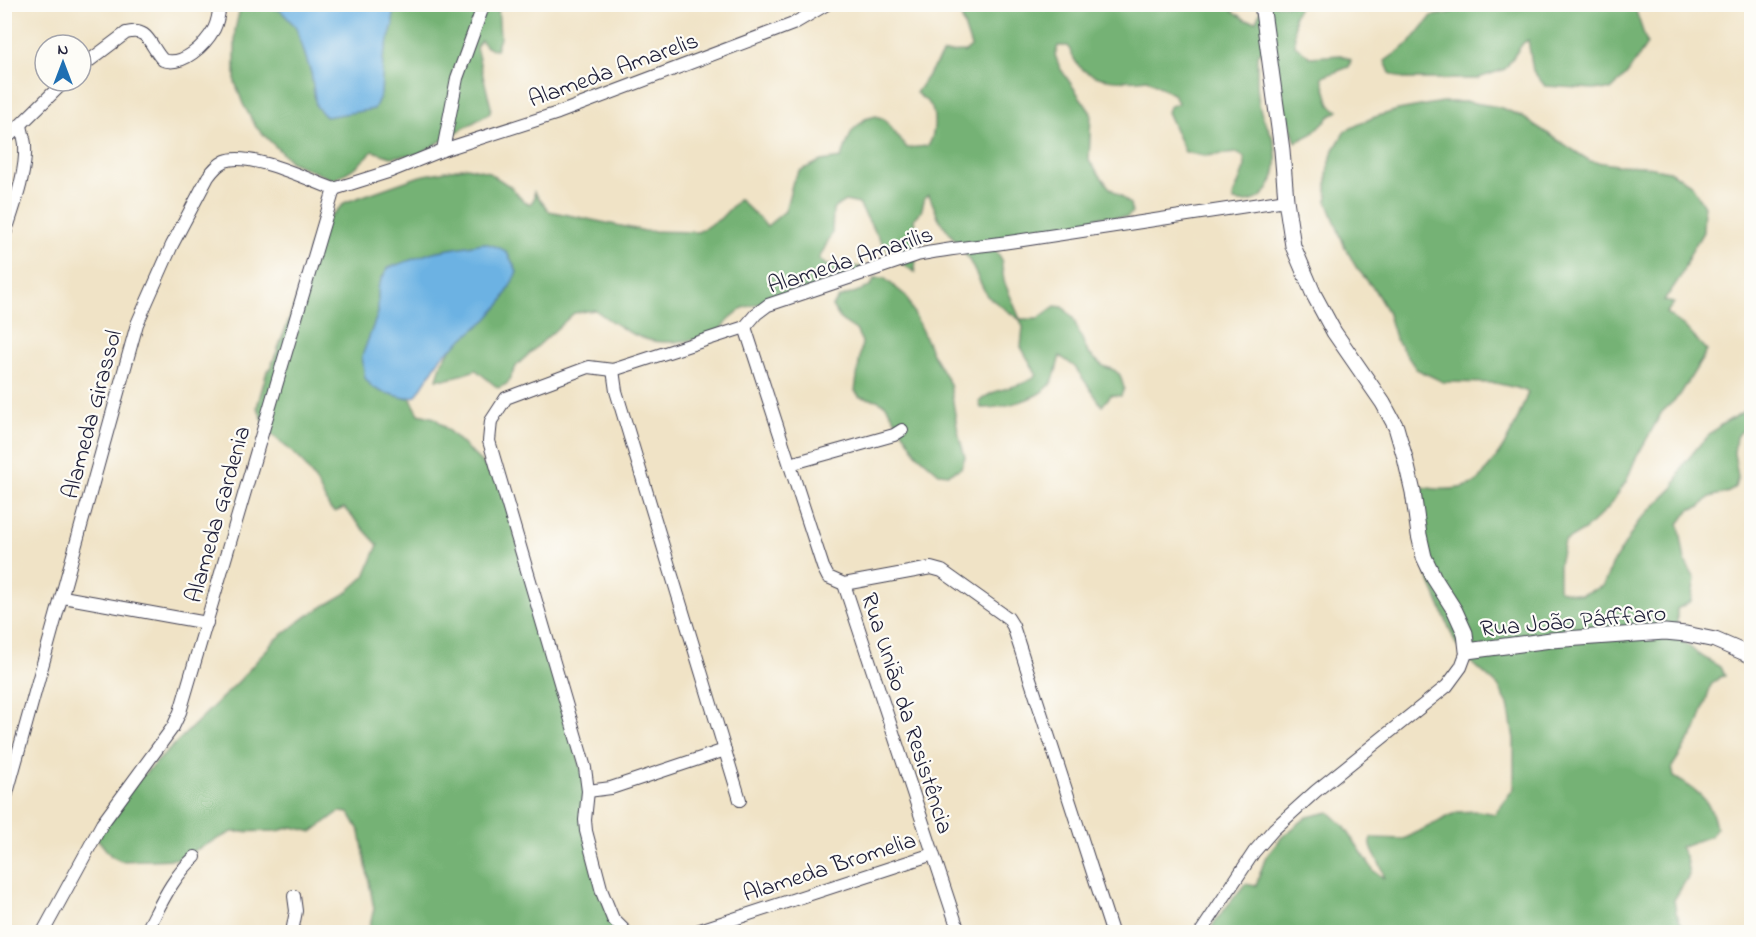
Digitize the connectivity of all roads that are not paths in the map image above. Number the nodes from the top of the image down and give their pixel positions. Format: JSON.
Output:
{"nodes":[{"id":1,"x":220,"y":4,"type":"edge"},
{"id":2,"x":483,"y":4,"type":"edge"},
{"id":3,"x":827,"y":4,"type":"edge"},
{"id":4,"x":1262,"y":4,"type":"edge"},
{"id":5,"x":93,"y":58,"type":"edge"},
{"id":6,"x":53,"y":93,"type":"edge"},
{"id":7,"x":21,"y":125,"type":"junction"},
{"id":8,"x":4,"y":141,"type":"edge"},
{"id":9,"x":443,"y":150,"type":"junction"},
{"id":10,"x":334,"y":189,"type":"junction"},
{"id":11,"x":1286,"y":200,"type":"junction"},
{"id":12,"x":4,"y":237,"type":"edge"},
{"id":13,"x":745,"y":327,"type":"junction"},
{"id":14,"x":614,"y":370,"type":"junction"},
{"id":15,"x":902,"y":430,"type":"dead end"},
{"id":16,"x":790,"y":464,"type":"junction"},
{"id":17,"x":844,"y":584,"type":"junction"},
{"id":18,"x":63,"y":597,"type":"junction"},
{"id":19,"x":207,"y":623,"type":"junction"},
{"id":20,"x":1467,"y":651,"type":"junction"},
{"id":21,"x":1752,"y":656,"type":"edge"},
{"id":22,"x":725,"y":750,"type":"junction"},
{"id":23,"x":588,"y":790,"type":"junction"},
{"id":24,"x":740,"y":800,"type":"dead end"},
{"id":25,"x":4,"y":804,"type":"edge"},
{"id":26,"x":933,"y":854,"type":"junction"},
{"id":27,"x":195,"y":857,"type":"dead end"},
{"id":28,"x":294,"y":896,"type":"dead end"},
{"id":29,"x":43,"y":933,"type":"edge"},
{"id":30,"x":146,"y":933,"type":"edge"},
{"id":31,"x":292,"y":933,"type":"edge"},
{"id":32,"x":626,"y":933,"type":"edge"},
{"id":33,"x":694,"y":933,"type":"edge"},
{"id":34,"x":959,"y":933,"type":"edge"},
{"id":35,"x":1112,"y":933,"type":"edge"},
{"id":36,"x":1201,"y":933,"type":"edge"}],
"edges":[{"from":1,"to":5,"type":"street"},
{"from":2,"to":9,"type":"street"},
{"from":3,"to":9,"type":"street","name":"Alameda Amarelis"},
{"from":4,"to":11,"type":"street"},
{"from":6,"to":7,"type":"street"},
{"from":7,"to":8,"type":"street"},
{"from":7,"to":12,"type":"street"},
{"from":9,"to":10,"type":"street"},
{"from":10,"to":18,"type":"street","name":"Alameda Girassol"},
{"from":10,"to":19,"type":"street","name":"Alameda Gardenia"},
{"from":11,"to":13,"type":"street","name":"Alameda Amarilis"},
{"from":11,"to":20,"type":"street"},
{"from":13,"to":14,"type":"street","name":"Alameda Amarilis"},
{"from":13,"to":16,"type":"street"},
{"from":14,"to":22,"type":"street"},
{"from":14,"to":23,"type":"street","name":"Alameda Amarilis"},
{"from":15,"to":16,"type":"street"},
{"from":16,"to":17,"type":"street"},
{"from":17,"to":26,"type":"street","name":"Rua União da Resistência"},
{"from":17,"to":35,"type":"street"},
{"from":18,"to":19,"type":"street"},
{"from":18,"to":25,"type":"street","name":"Alameda Girassol"},
{"from":19,"to":29,"type":"street","name":"Alameda Gardenia"},
{"from":20,"to":21,"type":"street","name":"Rua João Páfffaro"},
{"from":20,"to":36,"type":"street"},
{"from":22,"to":23,"type":"street"},
{"from":22,"to":24,"type":"street"},
{"from":23,"to":32,"type":"street"},
{"from":26,"to":33,"type":"street","name":"Alameda Bromelia"},
{"from":26,"to":34,"type":"street","name":"Alameda Bromelia"},
{"from":27,"to":30,"type":"street"},
{"from":28,"to":31,"type":"street"}]}
